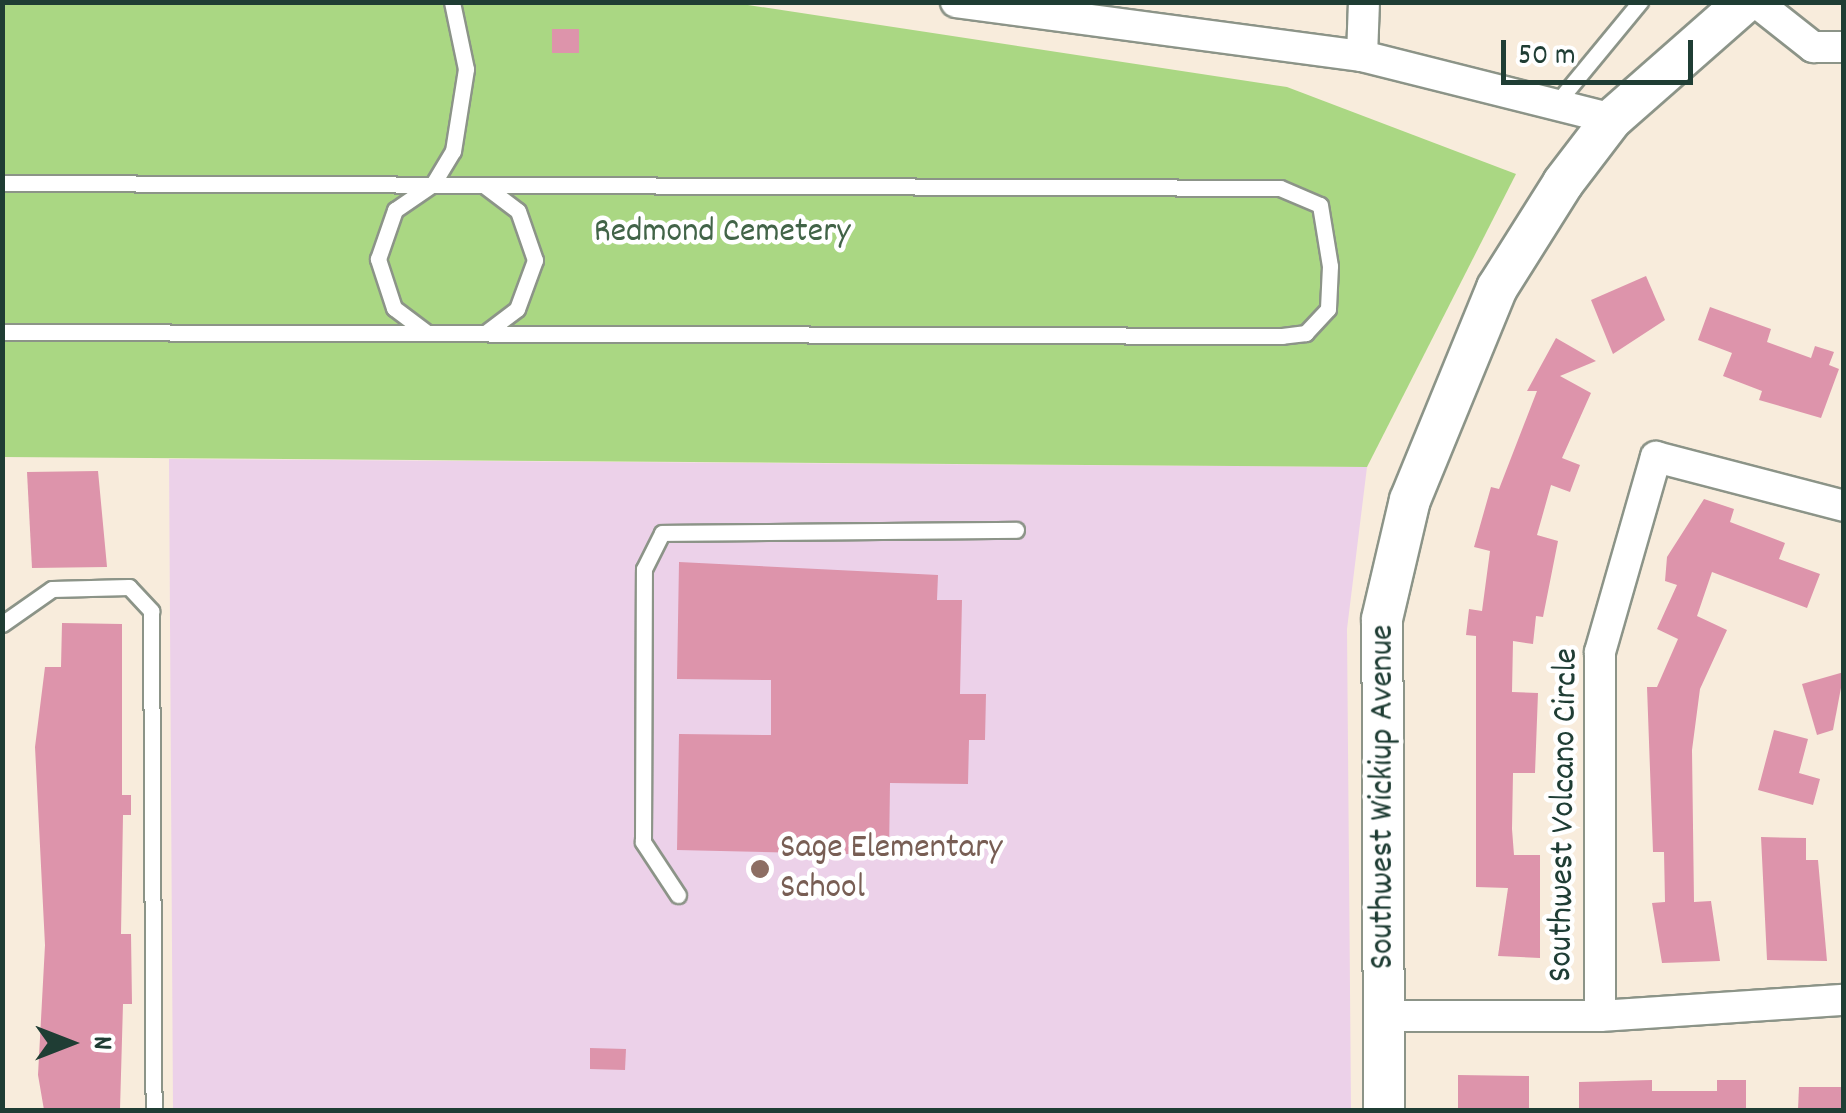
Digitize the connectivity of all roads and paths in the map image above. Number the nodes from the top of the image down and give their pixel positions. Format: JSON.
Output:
{"nodes":[{"id":1,"x":452,"y":2,"type":"edge"},
{"id":2,"x":956,"y":2,"type":"edge"},
{"id":3,"x":1364,"y":2,"type":"edge"},
{"id":4,"x":1640,"y":2,"type":"edge"},
{"id":5,"x":1746,"y":2,"type":"edge"},
{"id":6,"x":1756,"y":2,"type":"edge"},
{"id":7,"x":1844,"y":48,"type":"edge"},
{"id":8,"x":1362,"y":56,"type":"junction"},
{"id":9,"x":1555,"y":105,"type":"junction"},
{"id":10,"x":1612,"y":119,"type":"junction"},
{"id":11,"x":2,"y":183,"type":"edge"},
{"id":12,"x":433,"y":184,"type":"junction"},
{"id":13,"x":480,"y":185,"type":"junction"},
{"id":14,"x":2,"y":332,"type":"edge"},
{"id":15,"x":430,"y":333,"type":"junction"},
{"id":16,"x":483,"y":334,"type":"junction"},
{"id":17,"x":1844,"y":506,"type":"edge"},
{"id":18,"x":1016,"y":530,"type":"dead end"},
{"id":19,"x":2,"y":624,"type":"edge"},
{"id":20,"x":678,"y":895,"type":"dead end"},
{"id":21,"x":1844,"y":1000,"type":"edge"},
{"id":22,"x":1382,"y":1016,"type":"junction"},
{"id":23,"x":1600,"y":1016,"type":"junction"},
{"id":24,"x":154,"y":1110,"type":"edge"},
{"id":25,"x":1384,"y":1110,"type":"edge"}],
"edges":[{"from":1,"to":12,"type":"lane"},
{"from":2,"to":8,"type":"street"},
{"from":3,"to":8,"type":"street"},
{"from":4,"to":9,"type":"lane"},
{"from":5,"to":10,"type":"street","name":"Southwest Wickiup Avenue"},
{"from":6,"to":7,"type":"street"},
{"from":8,"to":9,"type":"street"},
{"from":9,"to":10,"type":"street"},
{"from":10,"to":22,"type":"street","name":"Southwest Wickiup Avenue"},
{"from":11,"to":12,"type":"lane"},
{"from":12,"to":13,"type":"lane"},
{"from":12,"to":15,"type":"lane"},
{"from":13,"to":16,"type":"lane"},
{"from":13,"to":16,"type":"lane"},
{"from":14,"to":15,"type":"lane"},
{"from":15,"to":16,"type":"lane"},
{"from":17,"to":23,"type":"street","name":"Southwest Volcano Circle"},
{"from":18,"to":20,"type":"lane"},
{"from":19,"to":24,"type":"lane"},
{"from":21,"to":23,"type":"street"},
{"from":22,"to":23,"type":"street"},
{"from":22,"to":25,"type":"street","name":"Southwest Wickiup Avenue"}]}
